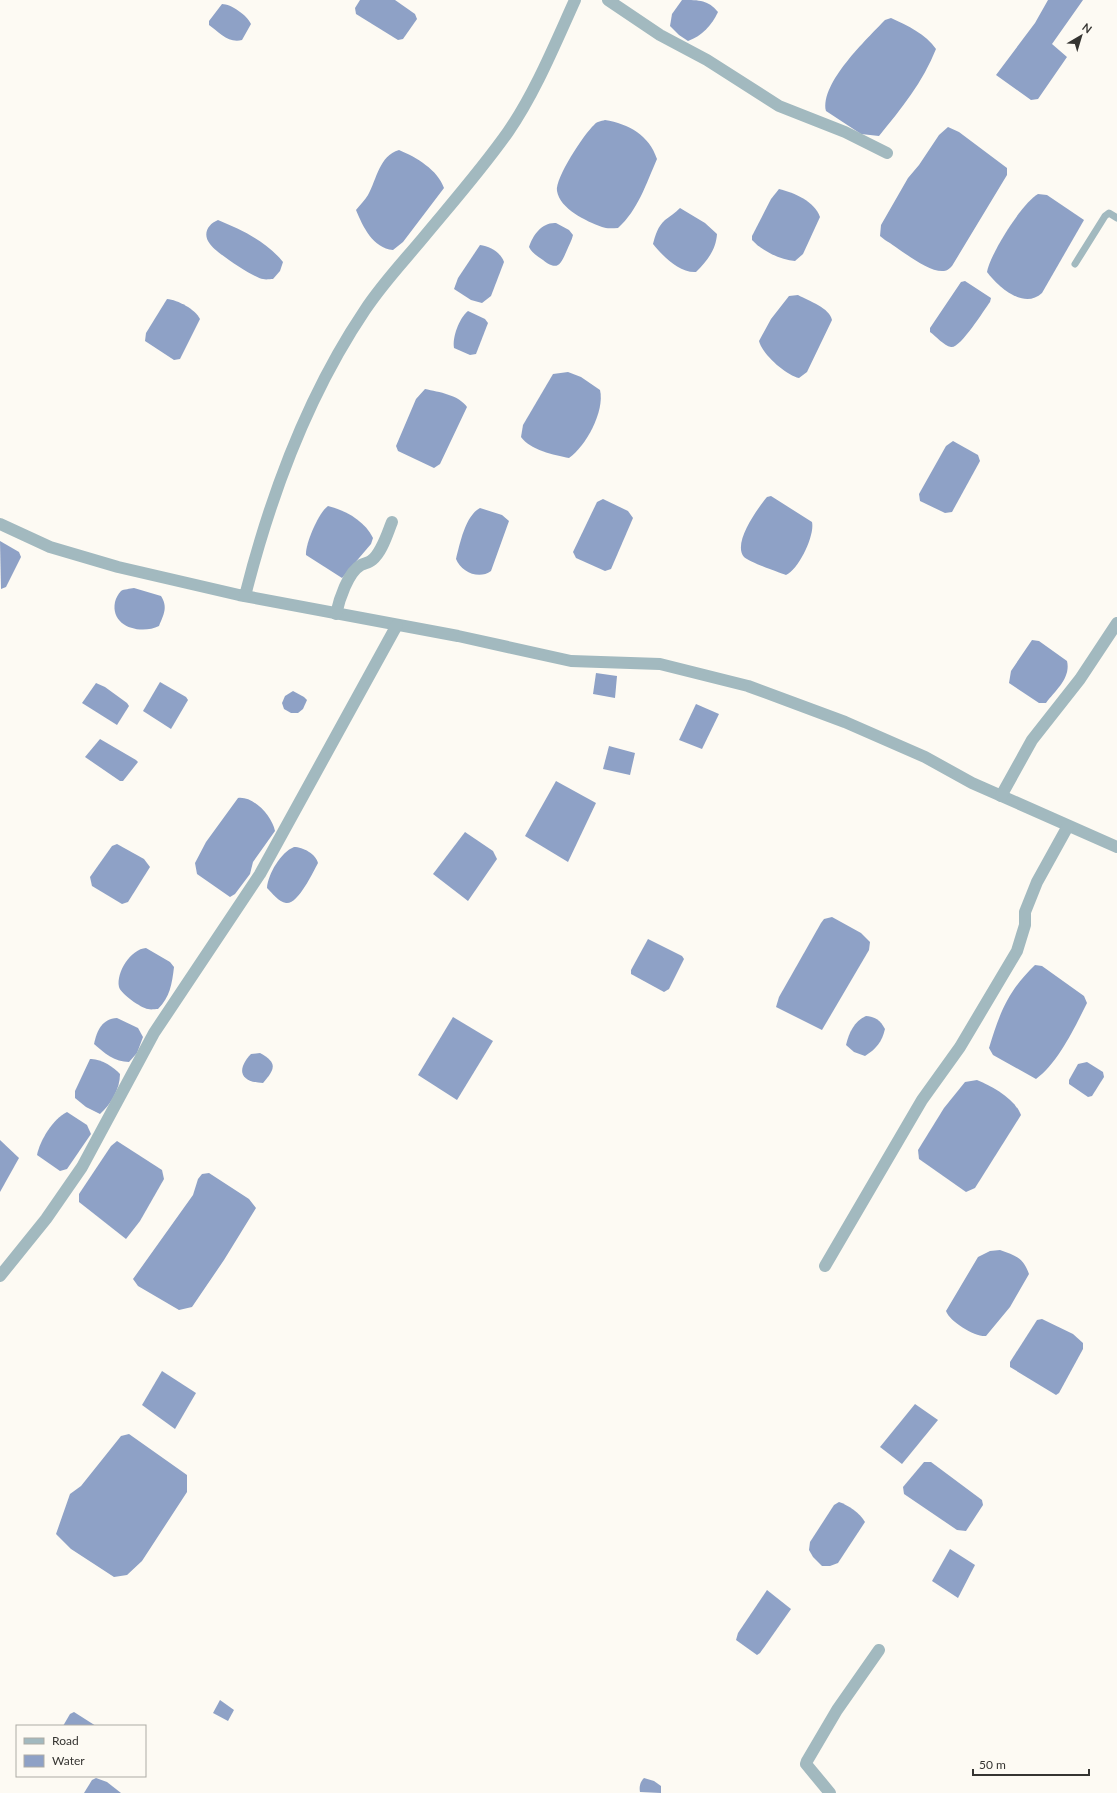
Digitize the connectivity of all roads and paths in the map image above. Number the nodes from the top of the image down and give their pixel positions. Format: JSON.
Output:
{"nodes":[{"id":1,"x":575,"y":0,"type":"edge"},
{"id":2,"x":608,"y":0,"type":"edge"},
{"id":3,"x":887,"y":153,"type":"dead end"},
{"id":4,"x":1117,"y":218,"type":"edge"},
{"id":5,"x":1075,"y":264,"type":"dead end"},
{"id":6,"x":392,"y":522,"type":"dead end"},
{"id":7,"x":0,"y":524,"type":"edge"},
{"id":8,"x":245,"y":596,"type":"junction"},
{"id":9,"x":336,"y":614,"type":"junction"},
{"id":10,"x":1117,"y":623,"type":"edge"},
{"id":11,"x":397,"y":625,"type":"junction"},
{"id":12,"x":1001,"y":796,"type":"junction"},
{"id":13,"x":1068,"y":826,"type":"junction"},
{"id":14,"x":1117,"y":847,"type":"edge"},
{"id":15,"x":825,"y":1266,"type":"dead end"},
{"id":16,"x":0,"y":1276,"type":"edge"},
{"id":17,"x":879,"y":1650,"type":"dead end"},
{"id":18,"x":830,"y":1793,"type":"edge"}],
"edges":[{"from":1,"to":8,"type":"street"},
{"from":2,"to":3,"type":"street"},
{"from":4,"to":5,"type":"lane"},
{"from":6,"to":9,"type":"street"},
{"from":7,"to":8,"type":"street"},
{"from":8,"to":9,"type":"street"},
{"from":9,"to":11,"type":"street"},
{"from":10,"to":12,"type":"street"},
{"from":11,"to":12,"type":"street"},
{"from":11,"to":16,"type":"street"},
{"from":12,"to":13,"type":"street"},
{"from":13,"to":14,"type":"street"},
{"from":13,"to":15,"type":"street"},
{"from":17,"to":18,"type":"street"}]}
